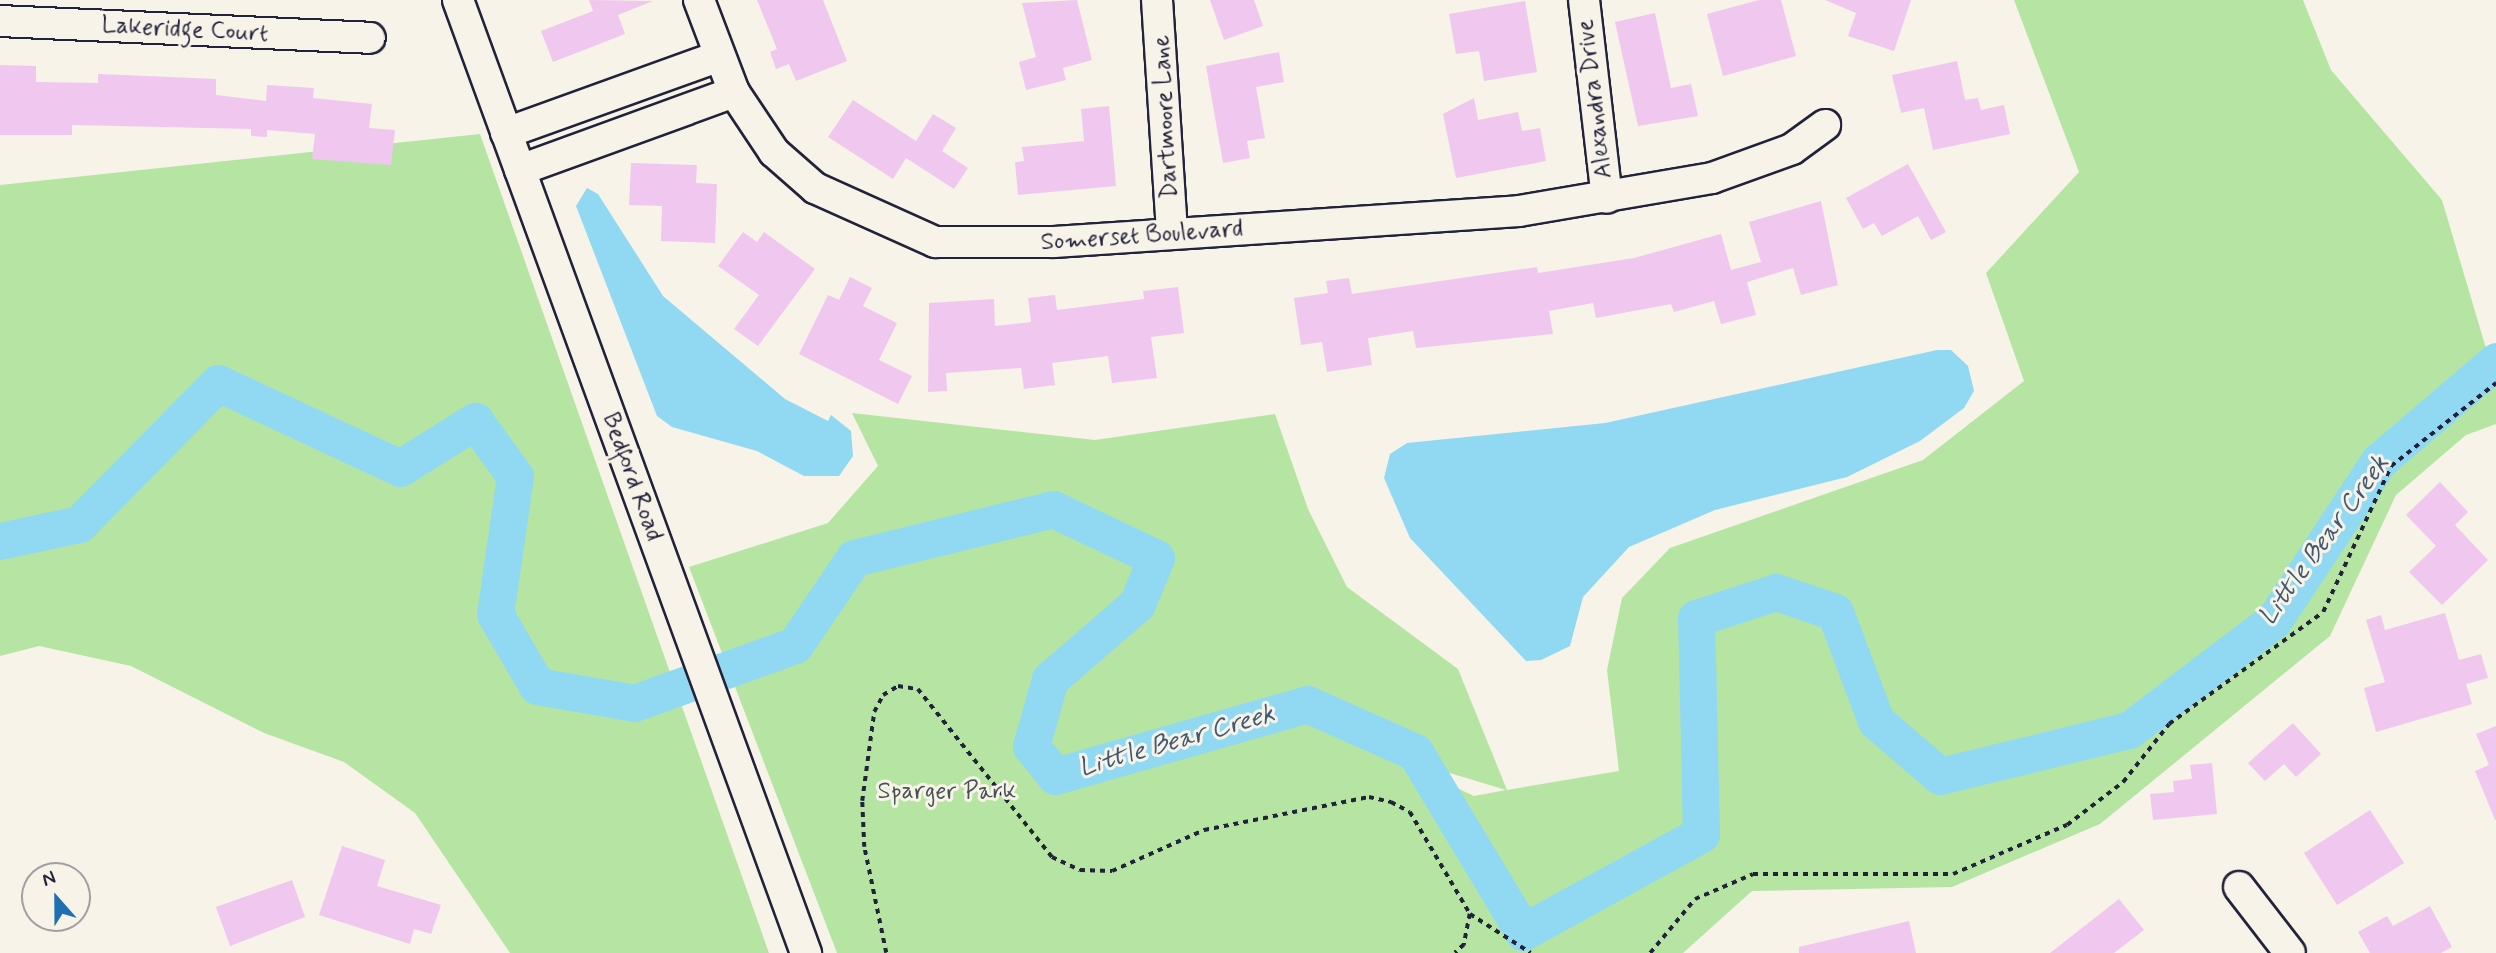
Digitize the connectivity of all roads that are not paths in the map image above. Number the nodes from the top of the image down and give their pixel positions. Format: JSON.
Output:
{"nodes":[{"id":1,"x":458,"y":0,"type":"edge"},
{"id":2,"x":699,"y":0,"type":"edge"},
{"id":3,"x":1157,"y":0,"type":"edge"},
{"id":4,"x":1584,"y":0,"type":"edge"},
{"id":5,"x":0,"y":21,"type":"edge"},
{"id":6,"x":370,"y":38,"type":"dead end"},
{"id":7,"x":720,"y":56,"type":"junction"},
{"id":8,"x":734,"y":92,"type":"junction"},
{"id":9,"x":1825,"y":125,"type":"dead end"},
{"id":10,"x":506,"y":133,"type":"junction"},
{"id":11,"x":520,"y":170,"type":"junction"},
{"id":12,"x":1607,"y":198,"type":"junction"},
{"id":13,"x":1172,"y":234,"type":"junction"},
{"id":14,"x":2239,"y":887,"type":"dead end"},
{"id":15,"x":806,"y":953,"type":"edge"},
{"id":16,"x":2290,"y":953,"type":"edge"}],
"edges":[{"from":1,"to":10,"type":"street","name":"Bedford Road"},
{"from":2,"to":7,"type":"street","name":"Somerset Boulevard"},
{"from":3,"to":13,"type":"street","name":"Dartmoore Lane"},
{"from":4,"to":12,"type":"street","name":"Alexandra Drive"},
{"from":5,"to":6,"type":"street","name":"Lakeridge Court"},
{"from":7,"to":8,"type":"street","name":"Somerset Boulevard"},
{"from":7,"to":10,"type":"street"},
{"from":8,"to":11,"type":"street"},
{"from":8,"to":13,"type":"street","name":"Somerset Boulevard"},
{"from":9,"to":12,"type":"street","name":"Somerset Boulevard"},
{"from":10,"to":11,"type":"street","name":"Bedford Road"},
{"from":11,"to":15,"type":"street","name":"Bedford Road"},
{"from":12,"to":13,"type":"street","name":"Somerset Boulevard"},
{"from":14,"to":16,"type":"street"}]}
